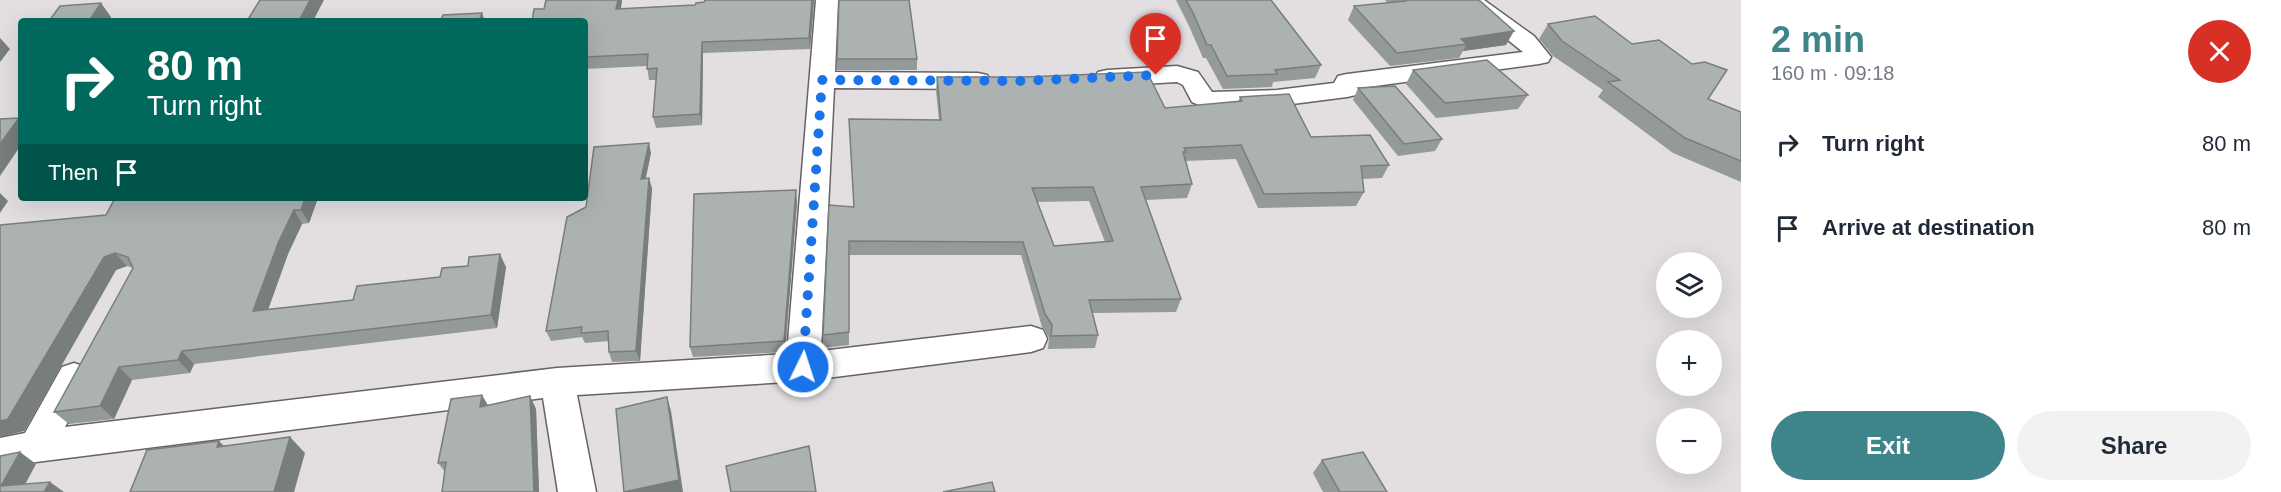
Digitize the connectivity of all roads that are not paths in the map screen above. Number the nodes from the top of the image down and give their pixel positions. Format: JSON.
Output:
{"nodes":[{"id":1,"x":828,"y":0,"type":"edge"},
{"id":2,"x":1469,"y":0,"type":"edge"},
{"id":3,"x":1086,"y":79,"type":"edge"},
{"id":4,"x":822,"y":80,"type":"junction"},
{"id":5,"x":999,"y":81,"type":"edge"},
{"id":6,"x":1031,"y":339,"type":"dead end"},
{"id":7,"x":88,"y":352,"type":"edge"},
{"id":8,"x":803,"y":367,"type":"junction"},
{"id":9,"x":557,"y":382,"type":"junction"},
{"id":10,"x":36,"y":446,"type":"junction"},
{"id":11,"x":0,"y":454,"type":"edge"},
{"id":12,"x":577,"y":492,"type":"edge"}],
"edges":[{"from":1,"to":4,"type":"street"},
{"from":2,"to":3,"type":"street"},
{"from":4,"to":5,"type":"street"},
{"from":4,"to":8,"type":"street"},
{"from":6,"to":8,"type":"street"},
{"from":7,"to":10,"type":"street"},
{"from":8,"to":9,"type":"street"},
{"from":9,"to":10,"type":"street"},
{"from":9,"to":12,"type":"street"},
{"from":10,"to":11,"type":"street"}]}
